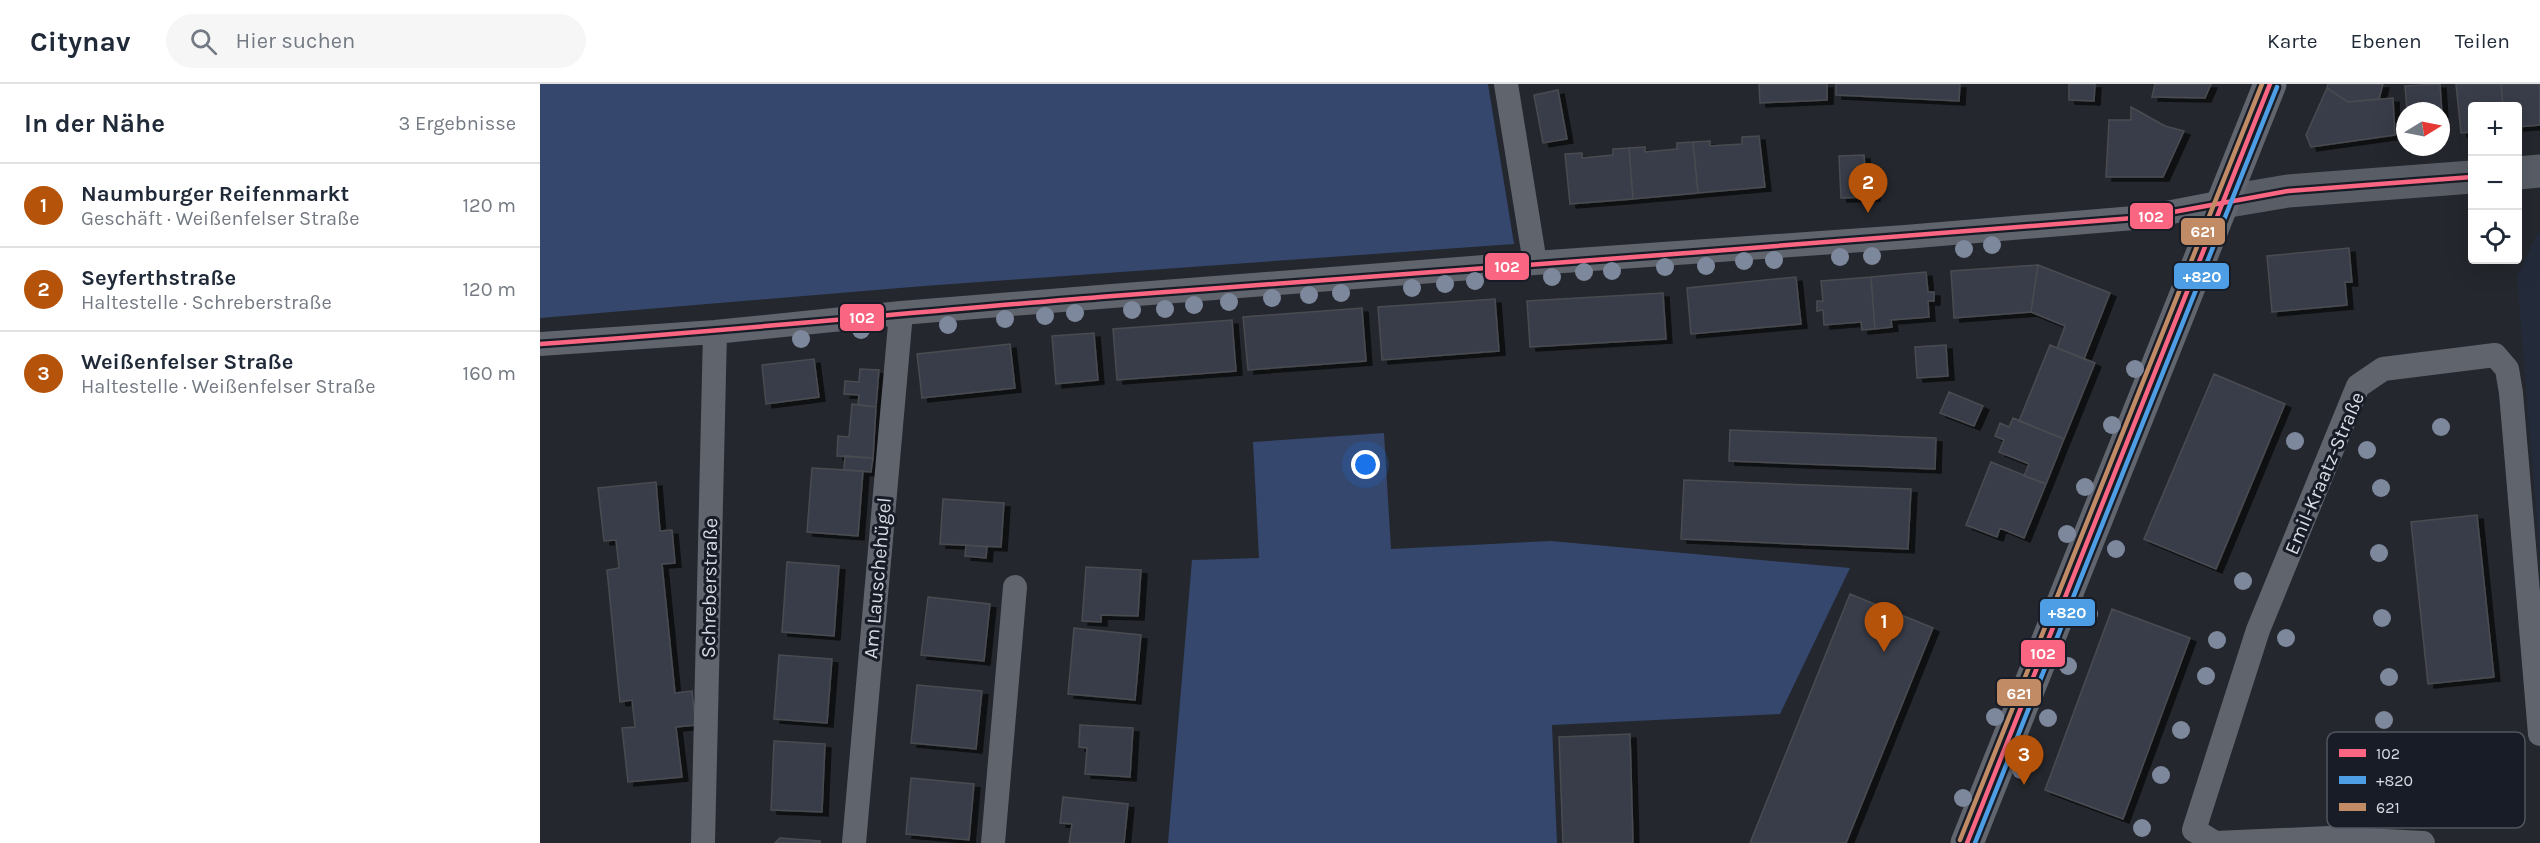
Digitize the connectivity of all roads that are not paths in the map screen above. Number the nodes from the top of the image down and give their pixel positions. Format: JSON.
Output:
{"nodes":[{"id":1,"x":1506,"y":84,"type":"edge"},
{"id":2,"x":2270,"y":84,"type":"edge"},
{"id":3,"x":2540,"y":171,"type":"edge"},
{"id":4,"x":2522,"y":173,"type":"edge"},
{"id":5,"x":2468,"y":177,"type":"edge"},
{"id":6,"x":2223,"y":202,"type":"junction"},
{"id":7,"x":1535,"y":263,"type":"junction"},
{"id":8,"x":901,"y":314,"type":"junction"},
{"id":9,"x":715,"y":332,"type":"junction"},
{"id":10,"x":540,"y":344,"type":"edge"},
{"id":11,"x":1015,"y":587,"type":"dead end"},
{"id":12,"x":2540,"y":734,"type":"edge"},
{"id":13,"x":703,"y":843,"type":"edge"},
{"id":14,"x":854,"y":843,"type":"edge"},
{"id":15,"x":993,"y":843,"type":"edge"},
{"id":16,"x":1967,"y":843,"type":"edge"},
{"id":17,"x":2215,"y":843,"type":"edge"},
{"id":18,"x":2423,"y":843,"type":"edge"}],
"edges":[{"from":1,"to":7,"type":"street"},
{"from":2,"to":6,"type":"main road"},
{"from":3,"to":4,"type":"main road"},
{"from":5,"to":6,"type":"main road"},
{"from":6,"to":7,"type":"street"},
{"from":6,"to":16,"type":"main road"},
{"from":7,"to":8,"type":"street"},
{"from":8,"to":9,"type":"street"},
{"from":8,"to":14,"type":"street","name":"Am Lauschehügel"},
{"from":9,"to":10,"type":"street"},
{"from":9,"to":13,"type":"street","name":"Schreberstraße"},
{"from":11,"to":15,"type":"street"},
{"from":12,"to":17,"type":"street","name":"Emil-Kraatz-Straße"},
{"from":17,"to":18,"type":"street","name":"Emil-Kraatz-Straße"}]}
